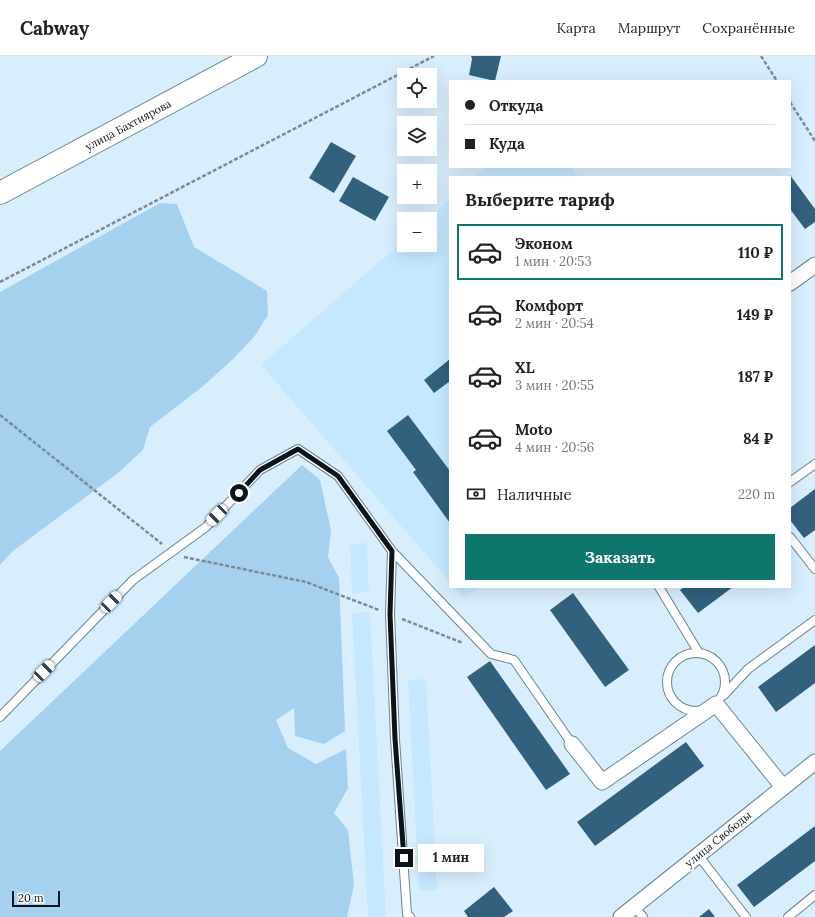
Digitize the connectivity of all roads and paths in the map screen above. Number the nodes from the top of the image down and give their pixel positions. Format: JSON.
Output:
{"nodes":[{"id":1,"x":256,"y":56,"type":"edge"},
{"id":2,"x":434,"y":56,"type":"edge"},
{"id":3,"x":761,"y":56,"type":"edge"},
{"id":4,"x":776,"y":80,"type":"edge"},
{"id":5,"x":791,"y":104,"type":"edge"},
{"id":6,"x":815,"y":141,"type":"edge"},
{"id":7,"x":0,"y":193,"type":"edge"},
{"id":8,"x":815,"y":265,"type":"edge"},
{"id":9,"x":0,"y":282,"type":"edge"},
{"id":10,"x":791,"y":282,"type":"edge"},
{"id":11,"x":0,"y":415,"type":"edge"},
{"id":12,"x":815,"y":464,"type":"edge"},
{"id":13,"x":791,"y":481,"type":"edge"},
{"id":14,"x":791,"y":538,"type":"edge"},
{"id":15,"x":172,"y":551,"type":"junction"},
{"id":16,"x":392,"y":551,"type":"junction"},
{"id":17,"x":815,"y":569,"type":"edge"},
{"id":18,"x":660,"y":588,"type":"edge"},
{"id":19,"x":390,"y":614,"type":"junction"},
{"id":20,"x":815,"y":620,"type":"edge"},
{"id":21,"x":699,"y":653,"type":"junction"},
{"id":22,"x":491,"y":654,"type":"junction"},
{"id":23,"x":716,"y":704,"type":"junction"},
{"id":24,"x":0,"y":717,"type":"edge"},
{"id":25,"x":572,"y":744,"type":"joint"},
{"id":26,"x":815,"y":762,"type":"edge"},
{"id":27,"x":783,"y":787,"type":"junction"},
{"id":28,"x":698,"y":855,"type":"junction"},
{"id":29,"x":815,"y":895,"type":"edge"},
{"id":30,"x":638,"y":912,"type":"edge"},
{"id":31,"x":410,"y":917,"type":"edge"},
{"id":32,"x":621,"y":917,"type":"edge"},
{"id":33,"x":746,"y":917,"type":"edge"},
{"id":34,"x":788,"y":917,"type":"edge"}],
"edges":[{"from":1,"to":7,"type":"main road","name":"улица Бахтиярова"},
{"from":2,"to":9,"type":"path"},
{"from":3,"to":4,"type":"path"},
{"from":5,"to":6,"type":"path"},
{"from":8,"to":10,"type":"street"},
{"from":11,"to":15,"type":"path"},
{"from":12,"to":13,"type":"lane"},
{"from":14,"to":17,"type":"lane"},
{"from":15,"to":16,"type":"lane"},
{"from":15,"to":19,"type":"path"},
{"from":15,"to":24,"type":"lane"},
{"from":16,"to":19,"type":"lane"},
{"from":16,"to":22,"type":"lane"},
{"from":18,"to":21,"type":"lane"},
{"from":19,"to":22,"type":"path"},
{"from":19,"to":31,"type":"lane"},
{"from":20,"to":23,"type":"lane"},
{"from":21,"to":23,"type":"lane"},
{"from":21,"to":23,"type":"lane"},
{"from":22,"to":25,"type":"lane"},
{"from":23,"to":25,"type":"street"},
{"from":23,"to":27,"type":"street"},
{"from":26,"to":27,"type":"street","name":"улица Свободы"},
{"from":27,"to":28,"type":"street","name":"улица Свободы"},
{"from":28,"to":30,"type":"street","name":"улица Свободы"},
{"from":28,"to":33,"type":"lane"},
{"from":29,"to":34,"type":"lane"},
{"from":30,"to":32,"type":"street","name":"улица Свободы"}]}
